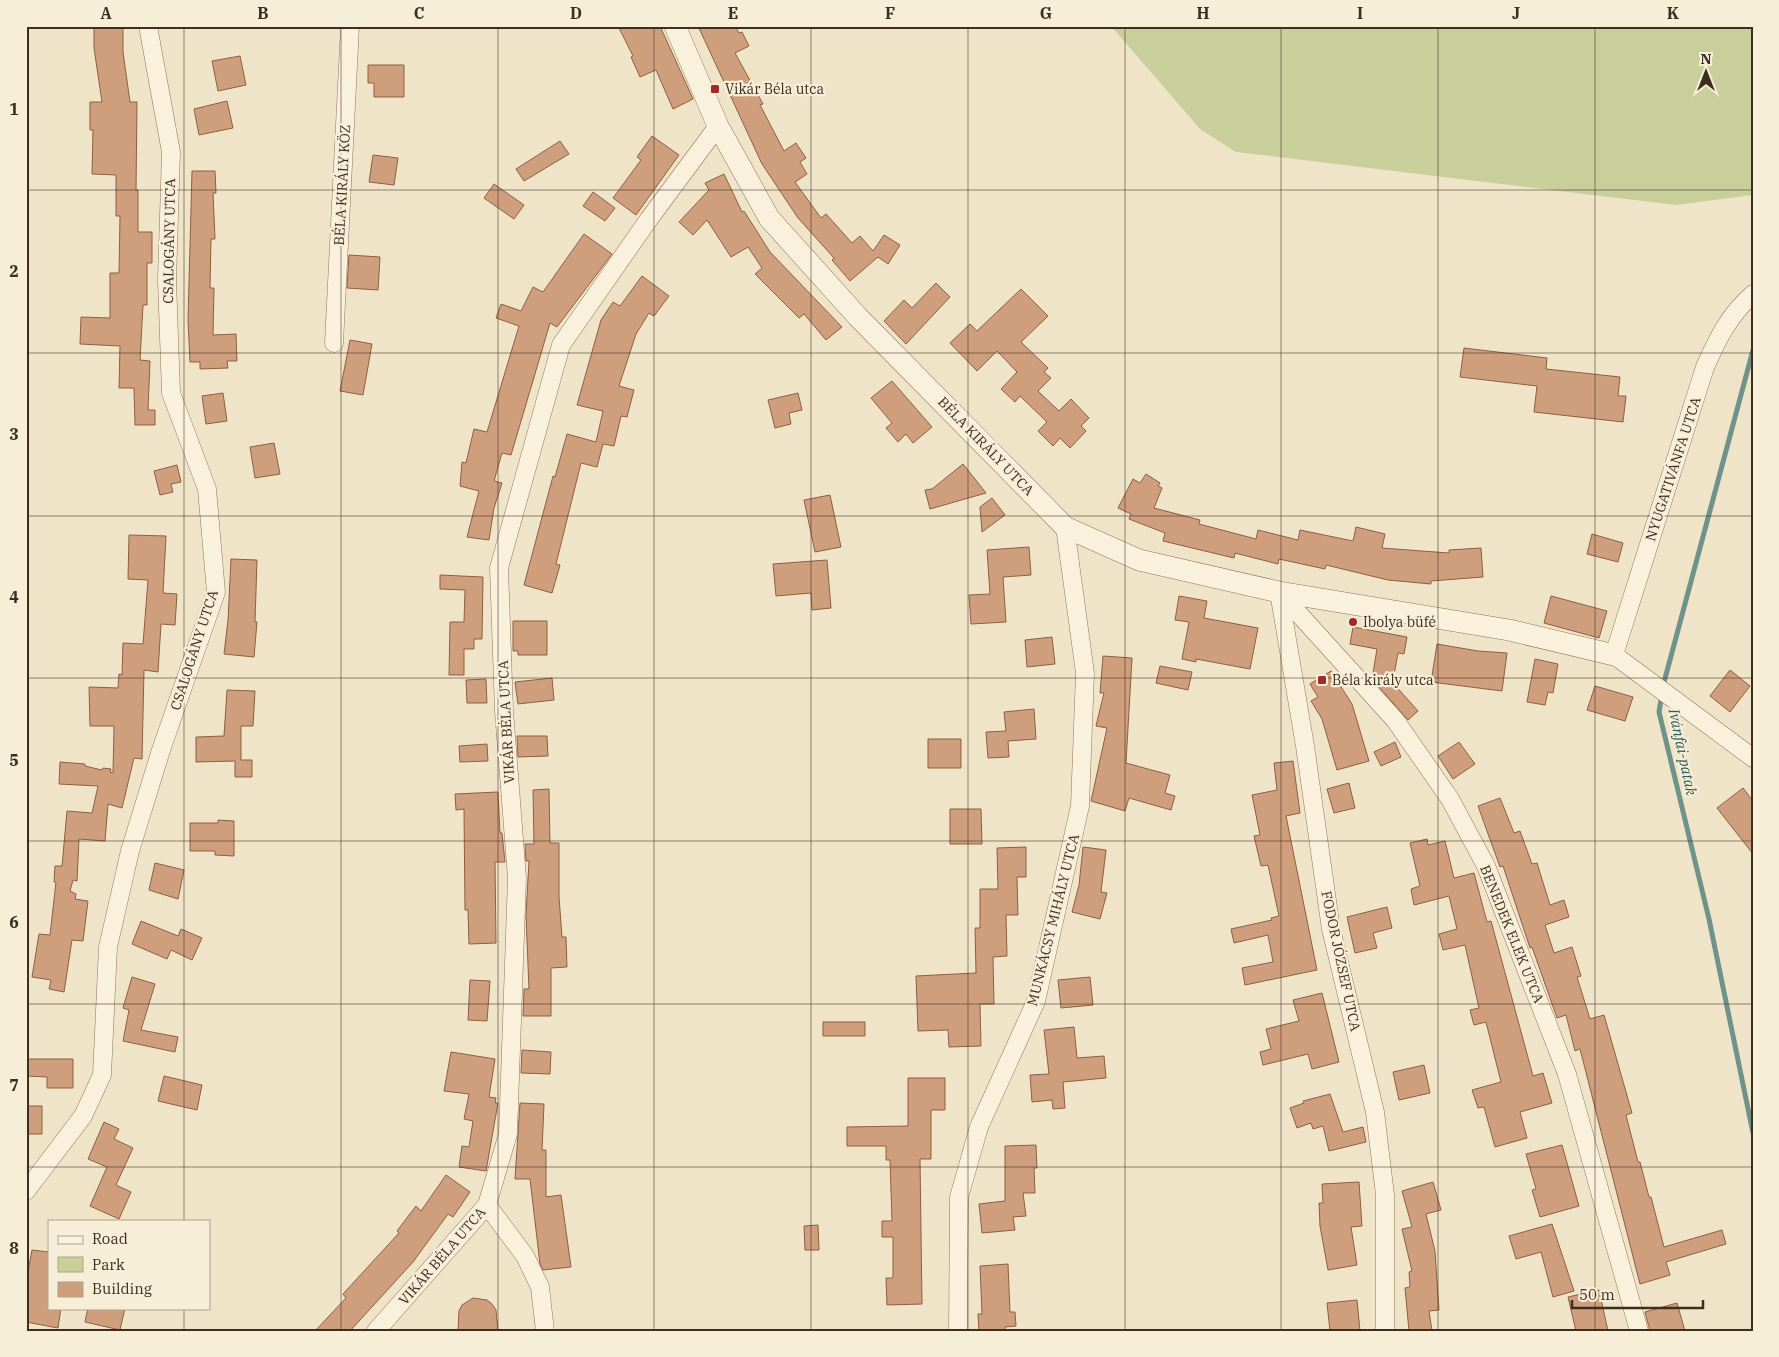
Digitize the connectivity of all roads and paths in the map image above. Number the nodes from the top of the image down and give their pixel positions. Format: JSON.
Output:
{"nodes":[{"id":1,"x":148,"y":26,"type":"edge"},
{"id":2,"x":350,"y":26,"type":"edge"},
{"id":3,"x":675,"y":26,"type":"edge"},
{"id":4,"x":718,"y":126,"type":"junction"},
{"id":5,"x":1753,"y":294,"type":"edge"},
{"id":6,"x":334,"y":343,"type":"dead end"},
{"id":7,"x":1065,"y":527,"type":"junction"},
{"id":8,"x":1279,"y":592,"type":"junction"},
{"id":9,"x":1614,"y":655,"type":"junction"},
{"id":10,"x":1751,"y":755,"type":"edge"},
{"id":11,"x":26,"y":1191,"type":"edge"},
{"id":12,"x":487,"y":1205,"type":"junction"},
{"id":13,"x":376,"y":1331,"type":"edge"},
{"id":14,"x":545,"y":1331,"type":"edge"},
{"id":15,"x":958,"y":1331,"type":"edge"},
{"id":16,"x":1385,"y":1331,"type":"edge"},
{"id":17,"x":1639,"y":1331,"type":"edge"}],
"edges":[{"from":1,"to":11,"type":"street","name":"CSALOGÁNY UTCA"},
{"from":2,"to":6,"type":"street","name":"BÉLA KIRÁLY KÖZ"},
{"from":3,"to":4,"type":"street","name":"BÉLA KIRÁLY UTCA"},
{"from":4,"to":7,"type":"street","name":"BÉLA KIRÁLY UTCA"},
{"from":4,"to":12,"type":"street","name":"VIKÁR BÉLA UTCA"},
{"from":5,"to":9,"type":"street","name":"NYUGATIVÁNFA UTCA"},
{"from":7,"to":8,"type":"street","name":"BÉLA KIRÁLY UTCA"},
{"from":7,"to":15,"type":"street","name":"MUNKÁCSY MIHÁLY UTCA"},
{"from":8,"to":9,"type":"street","name":"BÉLA KIRÁLY UTCA"},
{"from":8,"to":16,"type":"street","name":"FODOR JÓZSEF UTCA"},
{"from":8,"to":17,"type":"street","name":"BENEDEK ELEK UTCA"},
{"from":9,"to":10,"type":"street"},
{"from":12,"to":13,"type":"street","name":"VIKÁR BÉLA UTCA"},
{"from":12,"to":14,"type":"street"}]}
